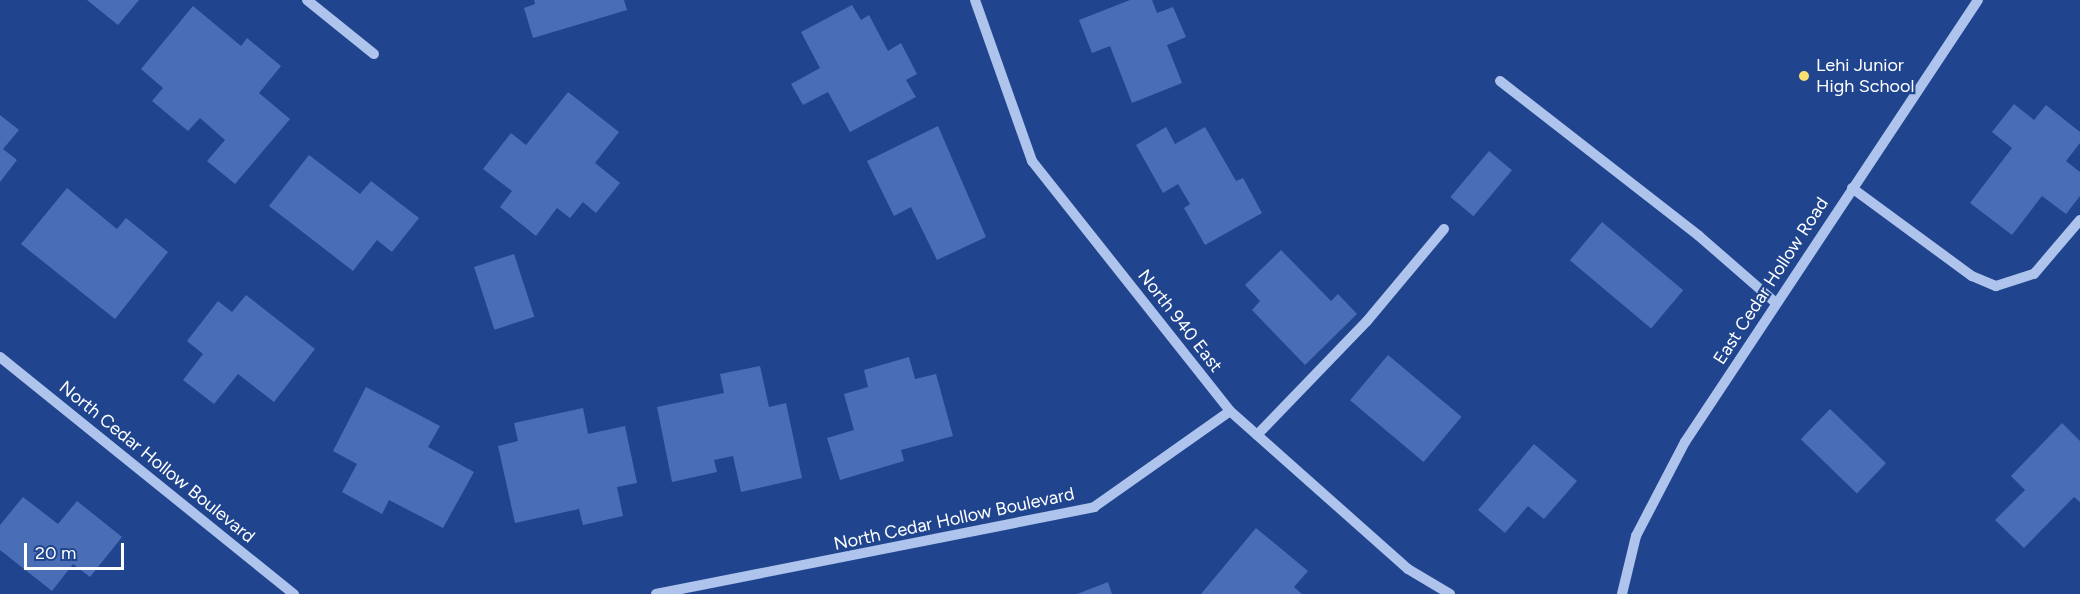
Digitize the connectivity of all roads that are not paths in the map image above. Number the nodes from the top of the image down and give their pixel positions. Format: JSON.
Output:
{"nodes":[{"id":1,"x":307,"y":0,"type":"edge"},
{"id":2,"x":975,"y":0,"type":"edge"},
{"id":3,"x":1978,"y":0,"type":"edge"},
{"id":4,"x":374,"y":54,"type":"dead end"},
{"id":5,"x":1500,"y":81,"type":"dead end"},
{"id":6,"x":1852,"y":188,"type":"junction"},
{"id":7,"x":2080,"y":220,"type":"edge"},
{"id":8,"x":1444,"y":229,"type":"dead end"},
{"id":9,"x":1776,"y":303,"type":"junction"},
{"id":10,"x":0,"y":357,"type":"edge"},
{"id":11,"x":1230,"y":411,"type":"junction"},
{"id":12,"x":1257,"y":435,"type":"junction"},
{"id":13,"x":294,"y":594,"type":"edge"},
{"id":14,"x":656,"y":594,"type":"edge"},
{"id":15,"x":1450,"y":594,"type":"edge"},
{"id":16,"x":1622,"y":594,"type":"edge"}],
"edges":[{"from":1,"to":4,"type":"street"},
{"from":2,"to":11,"type":"street","name":"North 940 East"},
{"from":3,"to":6,"type":"street","name":"East Cedar Hollow Road"},
{"from":5,"to":9,"type":"street"},
{"from":6,"to":7,"type":"street"},
{"from":6,"to":9,"type":"street","name":"East Cedar Hollow Road"},
{"from":8,"to":12,"type":"street"},
{"from":9,"to":16,"type":"street","name":"East Cedar Hollow Road"},
{"from":10,"to":13,"type":"street","name":"North Cedar Hollow Boulevard"},
{"from":11,"to":12,"type":"street","name":"North 940 East"},
{"from":11,"to":14,"type":"street","name":"North Cedar Hollow Boulevard"},
{"from":12,"to":15,"type":"street","name":"North 940 East"}]}
